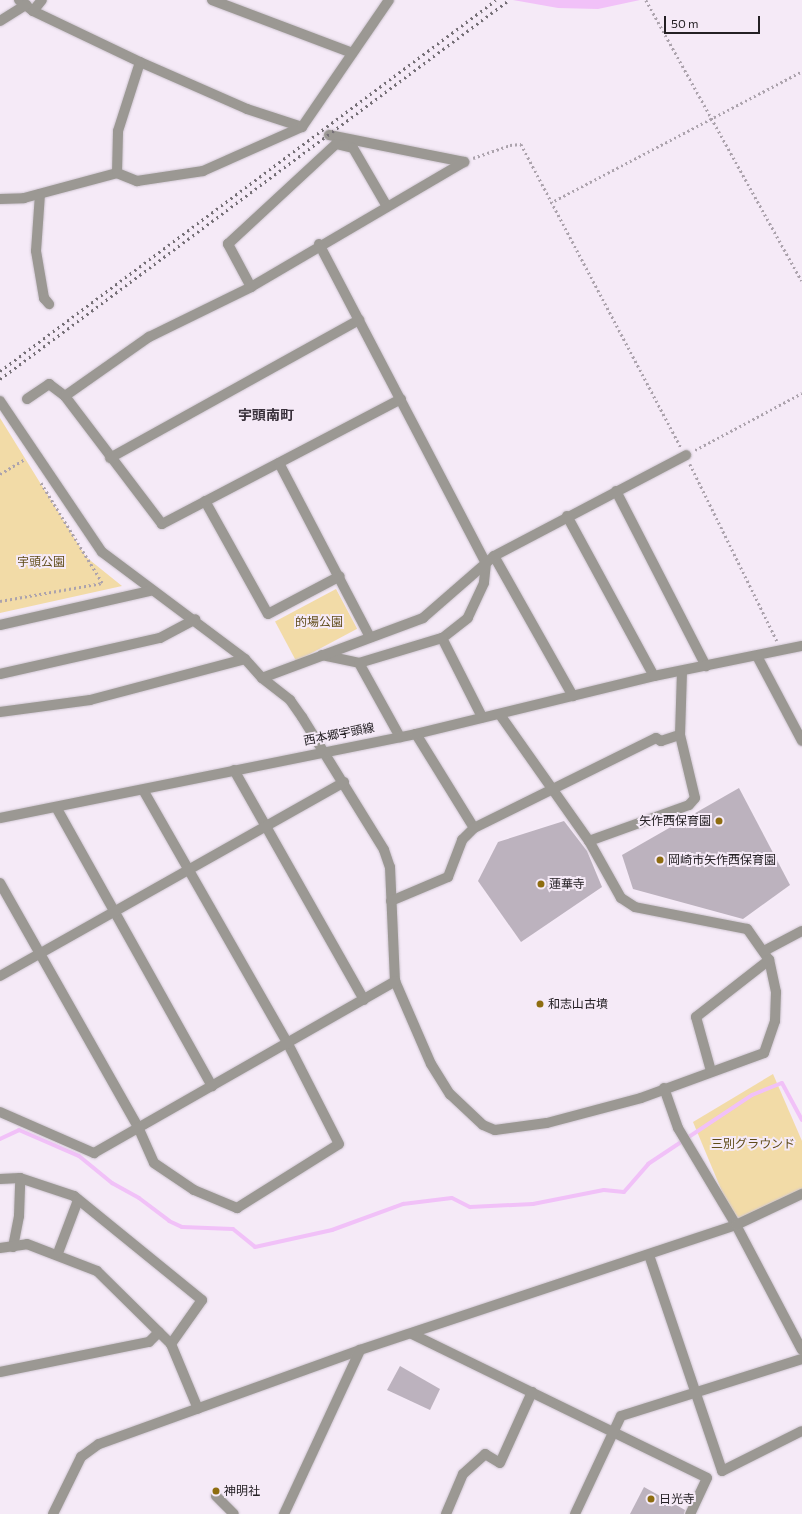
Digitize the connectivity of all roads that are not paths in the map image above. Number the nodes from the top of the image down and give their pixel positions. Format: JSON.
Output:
{"nodes":[{"id":1,"x":42,"y":0,"type":"edge"},
{"id":2,"x":212,"y":0,"type":"edge"},
{"id":3,"x":389,"y":0,"type":"edge"},
{"id":4,"x":26,"y":5,"type":"edge"},
{"id":5,"x":0,"y":21,"type":"edge"},
{"id":6,"x":352,"y":53,"type":"junction"},
{"id":7,"x":140,"y":62,"type":"junction"},
{"id":8,"x":302,"y":127,"type":"junction"},
{"id":9,"x":329,"y":135,"type":"dead end"},
{"id":10,"x":117,"y":173,"type":"junction"},
{"id":11,"x":40,"y":194,"type":"junction"},
{"id":12,"x":0,"y":199,"type":"edge"},
{"id":13,"x":386,"y":205,"type":"junction"},
{"id":14,"x":319,"y":244,"type":"junction"},
{"id":15,"x":251,"y":287,"type":"junction"},
{"id":16,"x":49,"y":304,"type":"dead end"},
{"id":17,"x":359,"y":320,"type":"junction"},
{"id":18,"x":65,"y":396,"type":"junction"},
{"id":19,"x":27,"y":399,"type":"dead end"},
{"id":20,"x":401,"y":399,"type":"junction"},
{"id":21,"x":0,"y":401,"type":"edge"},
{"id":22,"x":686,"y":455,"type":"road end"},
{"id":23,"x":110,"y":458,"type":"junction"},
{"id":24,"x":279,"y":463,"type":"junction"},
{"id":25,"x":616,"y":491,"type":"junction"},
{"id":26,"x":205,"y":501,"type":"junction"},
{"id":27,"x":567,"y":516,"type":"junction"},
{"id":28,"x":494,"y":556,"type":"junction"},
{"id":29,"x":486,"y":563,"type":"junction"},
{"id":30,"x":340,"y":576,"type":"junction"},
{"id":31,"x":150,"y":591,"type":"junction"},
{"id":32,"x":194,"y":619,"type":"junction"},
{"id":33,"x":0,"y":625,"type":"edge"},
{"id":34,"x":370,"y":637,"type":"junction"},
{"id":35,"x":442,"y":638,"type":"junction"},
{"id":36,"x":802,"y":646,"type":"edge"},
{"id":37,"x":322,"y":655,"type":"junction"},
{"id":38,"x":757,"y":656,"type":"junction"},
{"id":39,"x":245,"y":659,"type":"junction"},
{"id":40,"x":359,"y":663,"type":"junction"},
{"id":41,"x":706,"y":666,"type":"junction"},
{"id":42,"x":682,"y":672,"type":"junction"},
{"id":43,"x":0,"y":674,"type":"edge"},
{"id":44,"x":654,"y":676,"type":"junction"},
{"id":45,"x":262,"y":678,"type":"junction"},
{"id":46,"x":573,"y":696,"type":"junction"},
{"id":47,"x":0,"y":712,"type":"edge"},
{"id":48,"x":500,"y":715,"type":"junction"},
{"id":49,"x":482,"y":717,"type":"junction"},
{"id":50,"x":416,"y":734,"type":"junction"},
{"id":51,"x":680,"y":735,"type":"junction"},
{"id":52,"x":400,"y":736,"type":"junction"},
{"id":53,"x":802,"y":741,"type":"edge"},
{"id":54,"x":323,"y":750,"type":"junction"},
{"id":55,"x":234,"y":770,"type":"junction"},
{"id":56,"x":344,"y":782,"type":"junction"},
{"id":57,"x":551,"y":788,"type":"junction"},
{"id":58,"x":143,"y":790,"type":"junction"},
{"id":59,"x":56,"y":807,"type":"junction"},
{"id":60,"x":0,"y":818,"type":"edge"},
{"id":61,"x":263,"y":825,"type":"junction"},
{"id":62,"x":474,"y":828,"type":"junction"},
{"id":63,"x":589,"y":841,"type":"junction"},
{"id":64,"x":190,"y":869,"type":"junction"},
{"id":65,"x":0,"y":883,"type":"edge"},
{"id":66,"x":391,"y":901,"type":"junction"},
{"id":67,"x":113,"y":910,"type":"junction"},
{"id":68,"x":802,"y":931,"type":"edge"},
{"id":69,"x":41,"y":953,"type":"junction"},
{"id":70,"x":766,"y":956,"type":"junction"},
{"id":71,"x":0,"y":976,"type":"edge"},
{"id":72,"x":395,"y":981,"type":"junction"},
{"id":73,"x":364,"y":1000,"type":"junction"},
{"id":74,"x":288,"y":1044,"type":"junction"},
{"id":75,"x":711,"y":1071,"type":"junction"},
{"id":76,"x":212,"y":1086,"type":"junction"},
{"id":77,"x":664,"y":1088,"type":"junction"},
{"id":78,"x":0,"y":1112,"type":"edge"},
{"id":79,"x":138,"y":1127,"type":"junction"},
{"id":80,"x":20,"y":1178,"type":"junction"},
{"id":81,"x":0,"y":1179,"type":"edge"},
{"id":82,"x":802,"y":1194,"type":"edge"},
{"id":83,"x":78,"y":1200,"type":"junction"},
{"id":84,"x":736,"y":1225,"type":"junction"},
{"id":85,"x":13,"y":1247,"type":"junction"},
{"id":86,"x":0,"y":1248,"type":"edge"},
{"id":87,"x":58,"y":1253,"type":"junction"},
{"id":88,"x":649,"y":1255,"type":"junction"},
{"id":89,"x":159,"y":1332,"type":"junction"},
{"id":90,"x":412,"y":1334,"type":"junction"},
{"id":91,"x":171,"y":1344,"type":"junction"},
{"id":92,"x":360,"y":1350,"type":"junction"},
{"id":93,"x":802,"y":1350,"type":"edge"},
{"id":94,"x":802,"y":1359,"type":"edge"},
{"id":95,"x":0,"y":1372,"type":"edge"},
{"id":96,"x":532,"y":1392,"type":"junction"},
{"id":97,"x":693,"y":1392,"type":"junction"},
{"id":98,"x":198,"y":1409,"type":"junction"},
{"id":99,"x":802,"y":1431,"type":"edge"},
{"id":100,"x":614,"y":1433,"type":"junction"},
{"id":101,"x":722,"y":1471,"type":"junction"},
{"id":102,"x":707,"y":1478,"type":"junction"},
{"id":103,"x":216,"y":1496,"type":"dead end"},
{"id":104,"x":53,"y":1514,"type":"edge"},
{"id":105,"x":234,"y":1514,"type":"edge"},
{"id":106,"x":284,"y":1514,"type":"edge"},
{"id":107,"x":446,"y":1514,"type":"edge"},
{"id":108,"x":575,"y":1514,"type":"edge"},
{"id":109,"x":690,"y":1514,"type":"edge"}],
"edges":[{"from":1,"to":4,"type":"street"},
{"from":2,"to":6,"type":"street"},
{"from":3,"to":6,"type":"street"},
{"from":4,"to":5,"type":"street"},
{"from":4,"to":7,"type":"street"},
{"from":6,"to":8,"type":"street"},
{"from":7,"to":8,"type":"street"},
{"from":7,"to":10,"type":"street"},
{"from":8,"to":10,"type":"street"},
{"from":9,"to":13,"type":"street"},
{"from":10,"to":11,"type":"street"},
{"from":11,"to":12,"type":"street"},
{"from":11,"to":16,"type":"street"},
{"from":13,"to":14,"type":"street"},
{"from":13,"to":15,"type":"street"},
{"from":14,"to":15,"type":"street"},
{"from":14,"to":17,"type":"street"},
{"from":15,"to":18,"type":"street"},
{"from":17,"to":20,"type":"street"},
{"from":17,"to":23,"type":"street"},
{"from":18,"to":19,"type":"street"},
{"from":18,"to":23,"type":"street"},
{"from":20,"to":24,"type":"street"},
{"from":20,"to":29,"type":"street"},
{"from":21,"to":31,"type":"street"},
{"from":22,"to":25,"type":"street"},
{"from":23,"to":26,"type":"street"},
{"from":24,"to":26,"type":"street"},
{"from":24,"to":30,"type":"street"},
{"from":25,"to":27,"type":"street"},
{"from":25,"to":41,"type":"street"},
{"from":26,"to":30,"type":"street"},
{"from":27,"to":28,"type":"street"},
{"from":27,"to":44,"type":"street"},
{"from":28,"to":29,"type":"street"},
{"from":28,"to":46,"type":"street"},
{"from":29,"to":34,"type":"street"},
{"from":29,"to":35,"type":"street"},
{"from":30,"to":34,"type":"street"},
{"from":31,"to":32,"type":"street"},
{"from":31,"to":33,"type":"street"},
{"from":32,"to":39,"type":"street"},
{"from":32,"to":43,"type":"street"},
{"from":34,"to":37,"type":"street"},
{"from":35,"to":40,"type":"street"},
{"from":35,"to":49,"type":"street"},
{"from":36,"to":38,"type":"street"},
{"from":37,"to":40,"type":"street"},
{"from":37,"to":45,"type":"street"},
{"from":38,"to":41,"type":"street"},
{"from":38,"to":53,"type":"street"},
{"from":39,"to":45,"type":"street"},
{"from":39,"to":47,"type":"street"},
{"from":40,"to":52,"type":"street"},
{"from":41,"to":42,"type":"street","name":"西本郷宇頭線"},
{"from":42,"to":44,"type":"street","name":"西本郷宇頭線"},
{"from":42,"to":51,"type":"street"},
{"from":44,"to":46,"type":"street","name":"西本郷宇頭線"},
{"from":45,"to":54,"type":"street"},
{"from":46,"to":48,"type":"street","name":"西本郷宇頭線"},
{"from":48,"to":49,"type":"street","name":"西本郷宇頭線"},
{"from":48,"to":57,"type":"street"},
{"from":49,"to":50,"type":"street","name":"西本郷宇頭線"},
{"from":50,"to":52,"type":"street","name":"西本郷宇頭線"},
{"from":50,"to":62,"type":"street"},
{"from":51,"to":57,"type":"street"},
{"from":51,"to":63,"type":"street"},
{"from":52,"to":54,"type":"street","name":"西本郷宇頭線"},
{"from":54,"to":55,"type":"street","name":"西本郷宇頭線"},
{"from":54,"to":56,"type":"street"},
{"from":55,"to":58,"type":"street","name":"西本郷宇頭線"},
{"from":55,"to":61,"type":"street"},
{"from":56,"to":61,"type":"street"},
{"from":56,"to":66,"type":"street"},
{"from":57,"to":62,"type":"street"},
{"from":57,"to":63,"type":"street"},
{"from":58,"to":59,"type":"street","name":"西本郷宇頭線"},
{"from":58,"to":64,"type":"street"},
{"from":59,"to":60,"type":"street","name":"西本郷宇頭線"},
{"from":59,"to":67,"type":"street"},
{"from":61,"to":64,"type":"street"},
{"from":61,"to":73,"type":"street"},
{"from":62,"to":66,"type":"street"},
{"from":63,"to":70,"type":"street"},
{"from":64,"to":67,"type":"street"},
{"from":64,"to":74,"type":"street"},
{"from":65,"to":69,"type":"street"},
{"from":66,"to":72,"type":"street"},
{"from":67,"to":69,"type":"street"},
{"from":67,"to":76,"type":"street"},
{"from":68,"to":70,"type":"street"},
{"from":69,"to":71,"type":"street"},
{"from":69,"to":79,"type":"street"},
{"from":70,"to":75,"type":"street"},
{"from":70,"to":75,"type":"street"},
{"from":72,"to":73,"type":"street"},
{"from":72,"to":77,"type":"street"},
{"from":73,"to":74,"type":"street"},
{"from":74,"to":76,"type":"street"},
{"from":74,"to":79,"type":"street"},
{"from":75,"to":77,"type":"street"},
{"from":76,"to":79,"type":"street"},
{"from":77,"to":84,"type":"street"},
{"from":78,"to":79,"type":"street"},
{"from":80,"to":81,"type":"street"},
{"from":80,"to":83,"type":"street"},
{"from":80,"to":85,"type":"street"},
{"from":82,"to":84,"type":"street"},
{"from":83,"to":87,"type":"street"},
{"from":83,"to":91,"type":"street"},
{"from":84,"to":88,"type":"street"},
{"from":84,"to":93,"type":"street"},
{"from":85,"to":86,"type":"street"},
{"from":85,"to":87,"type":"street"},
{"from":87,"to":89,"type":"street"},
{"from":88,"to":90,"type":"street"},
{"from":88,"to":97,"type":"street"},
{"from":89,"to":91,"type":"street"},
{"from":89,"to":95,"type":"street"},
{"from":90,"to":92,"type":"street"},
{"from":90,"to":96,"type":"street"},
{"from":91,"to":98,"type":"street"},
{"from":92,"to":98,"type":"street"},
{"from":92,"to":106,"type":"street"},
{"from":94,"to":97,"type":"street"},
{"from":96,"to":100,"type":"street"},
{"from":96,"to":107,"type":"street"},
{"from":97,"to":100,"type":"street"},
{"from":97,"to":101,"type":"street"},
{"from":98,"to":104,"type":"street"},
{"from":99,"to":101,"type":"street"},
{"from":100,"to":102,"type":"street"},
{"from":100,"to":108,"type":"street"},
{"from":101,"to":102,"type":"street"},
{"from":102,"to":109,"type":"street"},
{"from":103,"to":105,"type":"street"}]}
